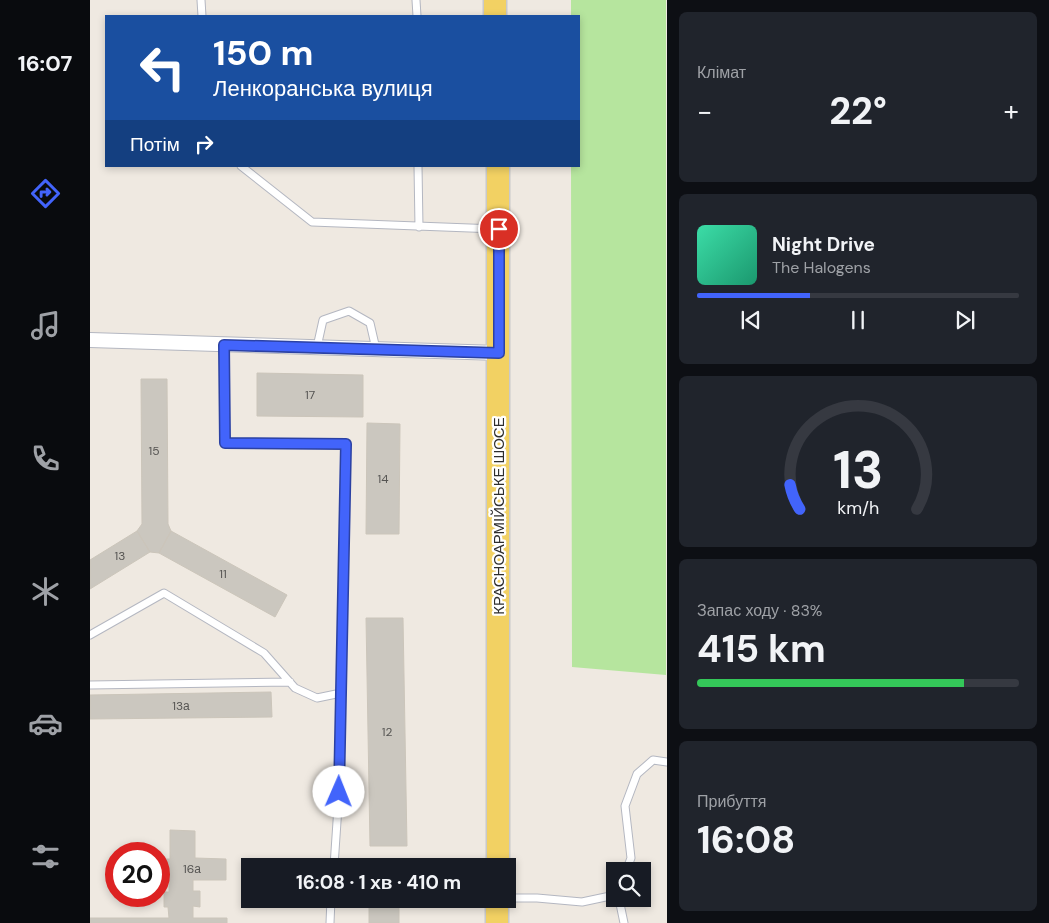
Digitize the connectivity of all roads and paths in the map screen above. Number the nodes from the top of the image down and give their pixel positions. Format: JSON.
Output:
{"nodes":[{"id":1,"x":201,"y":0,"type":"edge"},
{"id":2,"x":416,"y":0,"type":"edge"},
{"id":3,"x":495,"y":0,"type":"edge"},
{"id":4,"x":202,"y":15,"type":"edge"},
{"id":5,"x":417,"y":15,"type":"edge"},
{"id":6,"x":495,"y":15,"type":"edge"},
{"id":7,"x":242,"y":167,"type":"edge"},
{"id":8,"x":418,"y":167,"type":"edge"},
{"id":9,"x":498,"y":167,"type":"edge"},
{"id":10,"x":419,"y":228,"type":"junction"},
{"id":11,"x":499,"y":229,"type":"junction"},
{"id":12,"x":90,"y":340,"type":"edge"},
{"id":13,"x":224,"y":345,"type":"junction"},
{"id":14,"x":317,"y":347,"type":"junction"},
{"id":15,"x":376,"y":349,"type":"junction"},
{"id":16,"x":499,"y":353,"type":"junction"},
{"id":17,"x":90,"y":635,"type":"edge"},
{"id":18,"x":290,"y":682,"type":"junction"},
{"id":19,"x":90,"y":685,"type":"edge"},
{"id":20,"x":341,"y":692,"type":"junction"},
{"id":21,"x":666,"y":762,"type":"edge"},
{"id":22,"x":335,"y":858,"type":"edge"},
{"id":23,"x":498,"y":858,"type":"edge"},
{"id":24,"x":629,"y":862,"type":"edge"},
{"id":25,"x":516,"y":898,"type":"edge"},
{"id":26,"x":606,"y":898,"type":"edge"},
{"id":27,"x":621,"y":907,"type":"edge"},
{"id":28,"x":331,"y":908,"type":"edge"},
{"id":29,"x":498,"y":908,"type":"edge"},
{"id":30,"x":330,"y":923,"type":"edge"},
{"id":31,"x":497,"y":923,"type":"edge"},
{"id":32,"x":624,"y":923,"type":"edge"}],
"edges":[{"from":1,"to":4,"type":"lane"},
{"from":2,"to":5,"type":"lane"},
{"from":3,"to":6,"type":"main road"},
{"from":7,"to":10,"type":"lane"},
{"from":8,"to":10,"type":"lane"},
{"from":9,"to":11,"type":"main road","name":"КРАСНОАРМІЙСЬКЕ ШОСЕ"},
{"from":10,"to":11,"type":"lane"},
{"from":11,"to":16,"type":"main road","name":"КРАСНОАРМІЙСЬКЕ ШОСЕ"},
{"from":12,"to":13,"type":"street"},
{"from":13,"to":14,"type":"street"},
{"from":13,"to":20,"type":"lane"},
{"from":14,"to":15,"type":"street"},
{"from":14,"to":15,"type":"lane"},
{"from":15,"to":16,"type":"street"},
{"from":16,"to":23,"type":"main road","name":"КРАСНОАРМІЙСЬКЕ ШОСЕ"},
{"from":17,"to":18,"type":"lane"},
{"from":18,"to":19,"type":"lane"},
{"from":18,"to":20,"type":"lane"},
{"from":20,"to":22,"type":"lane"},
{"from":21,"to":24,"type":"lane"},
{"from":25,"to":26,"type":"lane"},
{"from":27,"to":32,"type":"lane"},
{"from":28,"to":30,"type":"lane"},
{"from":29,"to":31,"type":"main road"}]}
